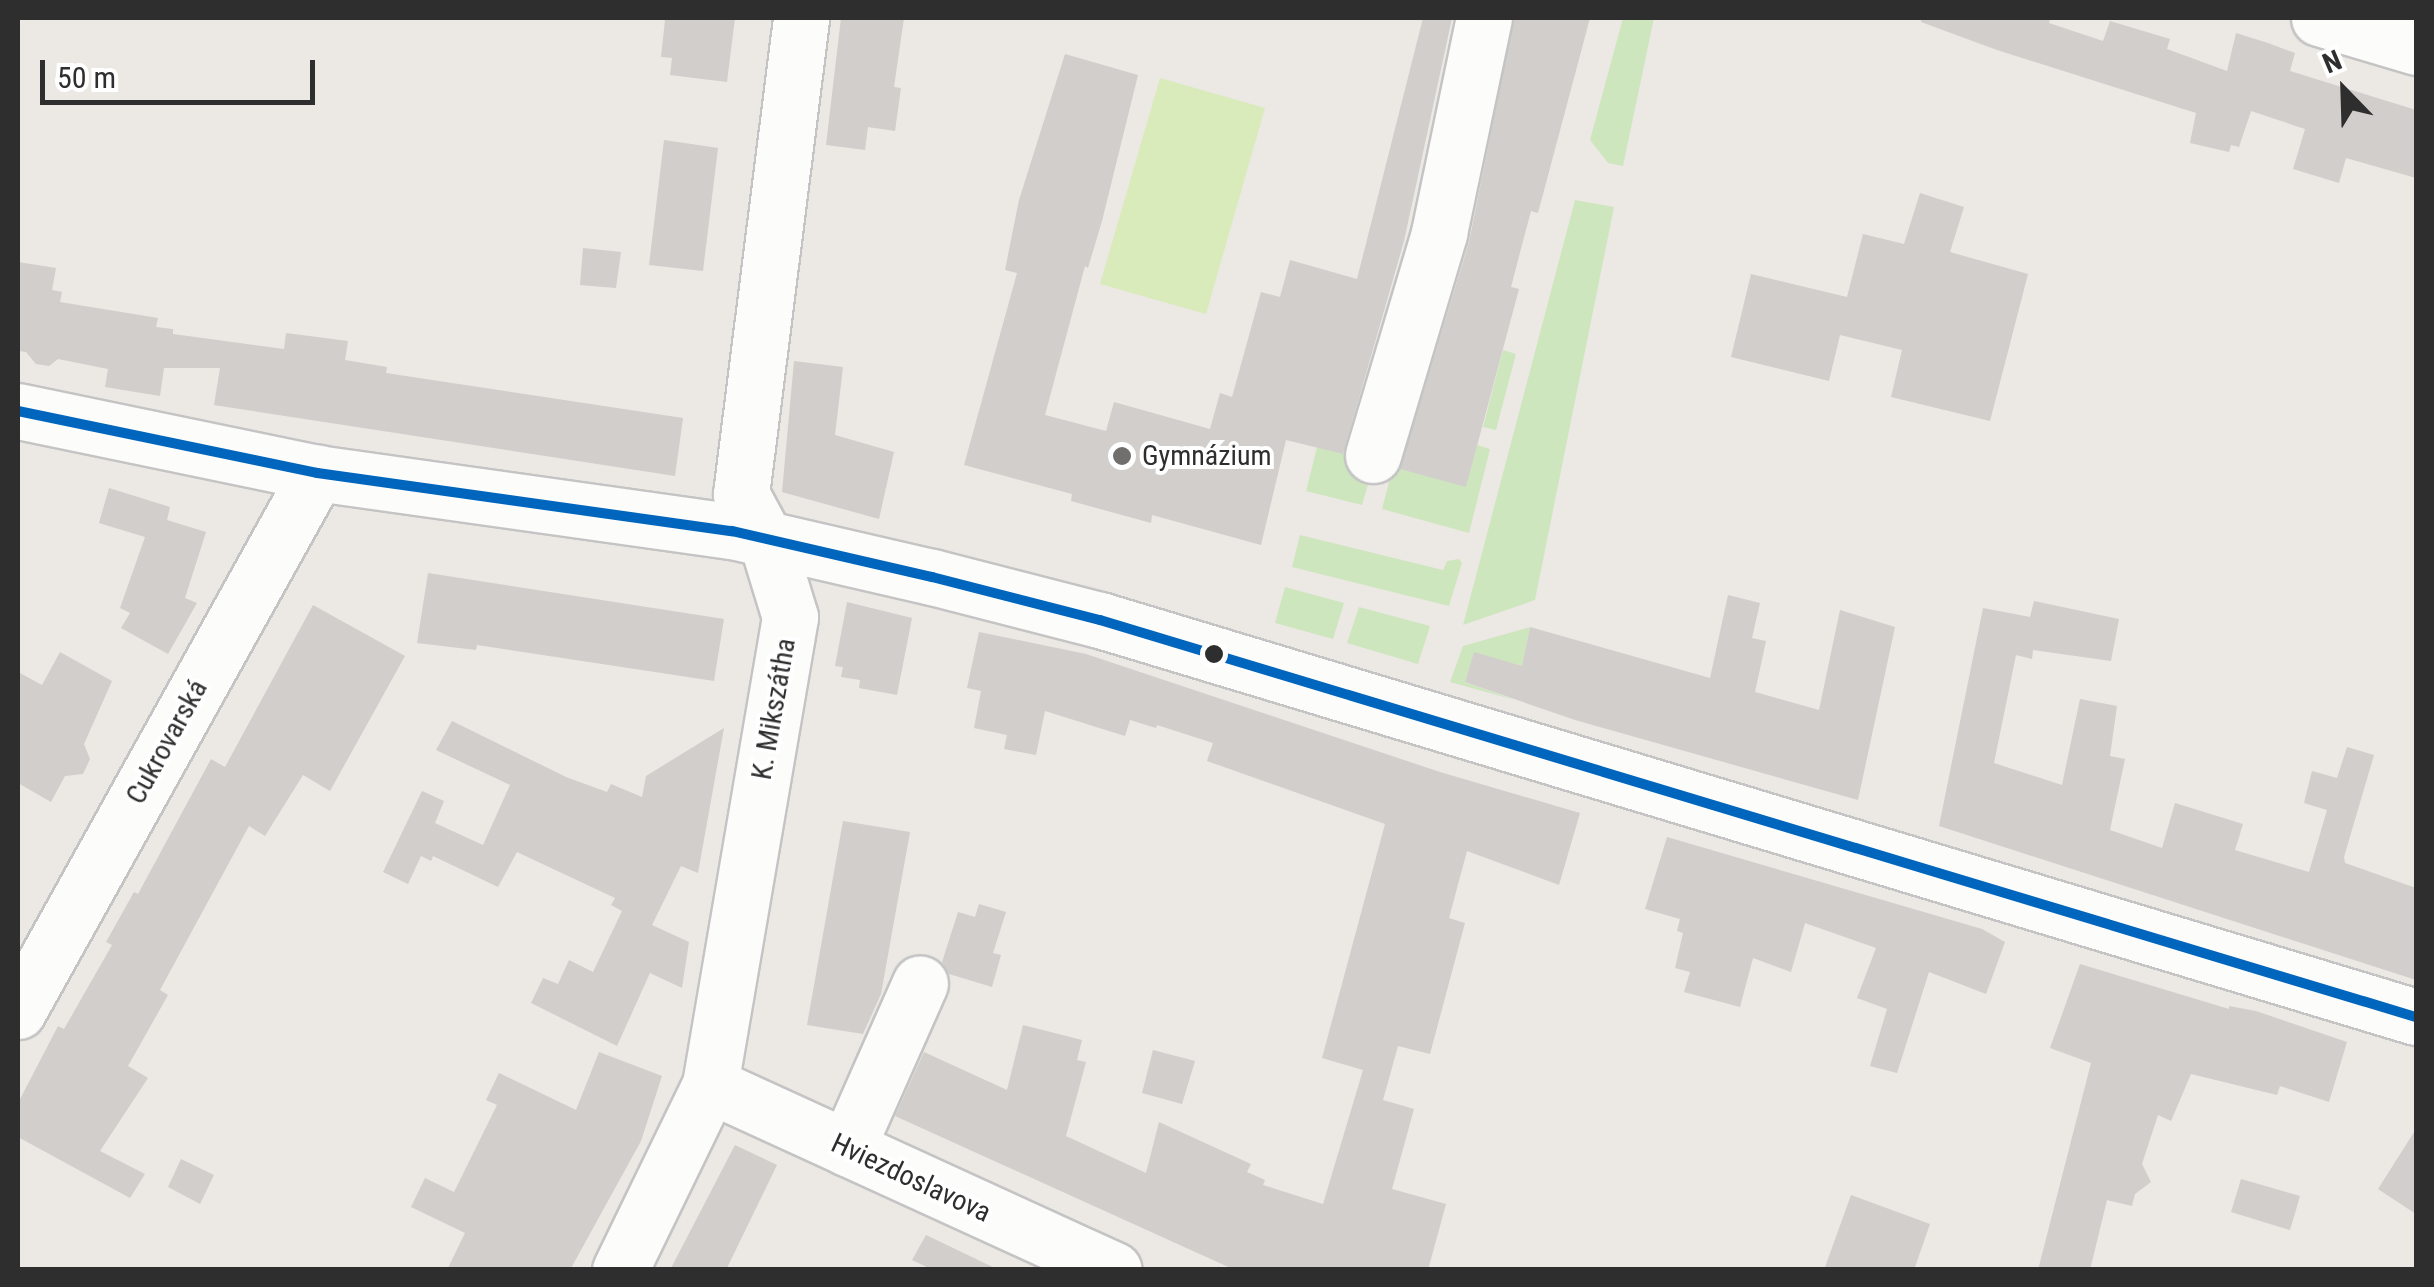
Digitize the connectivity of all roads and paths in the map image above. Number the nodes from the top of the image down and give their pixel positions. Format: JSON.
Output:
{"nodes":[{"id":1,"x":801,"y":18,"type":"edge"},
{"id":2,"x":1484,"y":18,"type":"edge"},
{"id":3,"x":2319,"y":18,"type":"edge"},
{"id":4,"x":2416,"y":47,"type":"edge"},
{"id":5,"x":18,"y":411,"type":"edge"},
{"id":6,"x":1373,"y":455,"type":"dead end"},
{"id":7,"x":317,"y":473,"type":"junction"},
{"id":8,"x":767,"y":542,"type":"junction"},
{"id":9,"x":920,"y":984,"type":"dead end"},
{"id":10,"x":18,"y":1011,"type":"edge"},
{"id":11,"x":2416,"y":1018,"type":"edge"},
{"id":12,"x":710,"y":1085,"type":"junction"},
{"id":13,"x":847,"y":1148,"type":"junction"},
{"id":14,"x":1081,"y":1263,"type":"edge"},
{"id":15,"x":620,"y":1270,"type":"edge"}],
"edges":[{"from":1,"to":8,"type":"street","name":"K. Mikszátha"},
{"from":2,"to":6,"type":"street"},
{"from":3,"to":4,"type":"street"},
{"from":5,"to":7,"type":"street"},
{"from":7,"to":8,"type":"street"},
{"from":7,"to":10,"type":"street","name":"Cukrovarská"},
{"from":8,"to":11,"type":"street"},
{"from":8,"to":12,"type":"street","name":"K. Mikszátha"},
{"from":9,"to":13,"type":"street"},
{"from":12,"to":13,"type":"street","name":"Hviezdoslavova"},
{"from":12,"to":15,"type":"street","name":"K. Mikszátha"},
{"from":13,"to":14,"type":"street","name":"Hviezdoslavova"}]}
